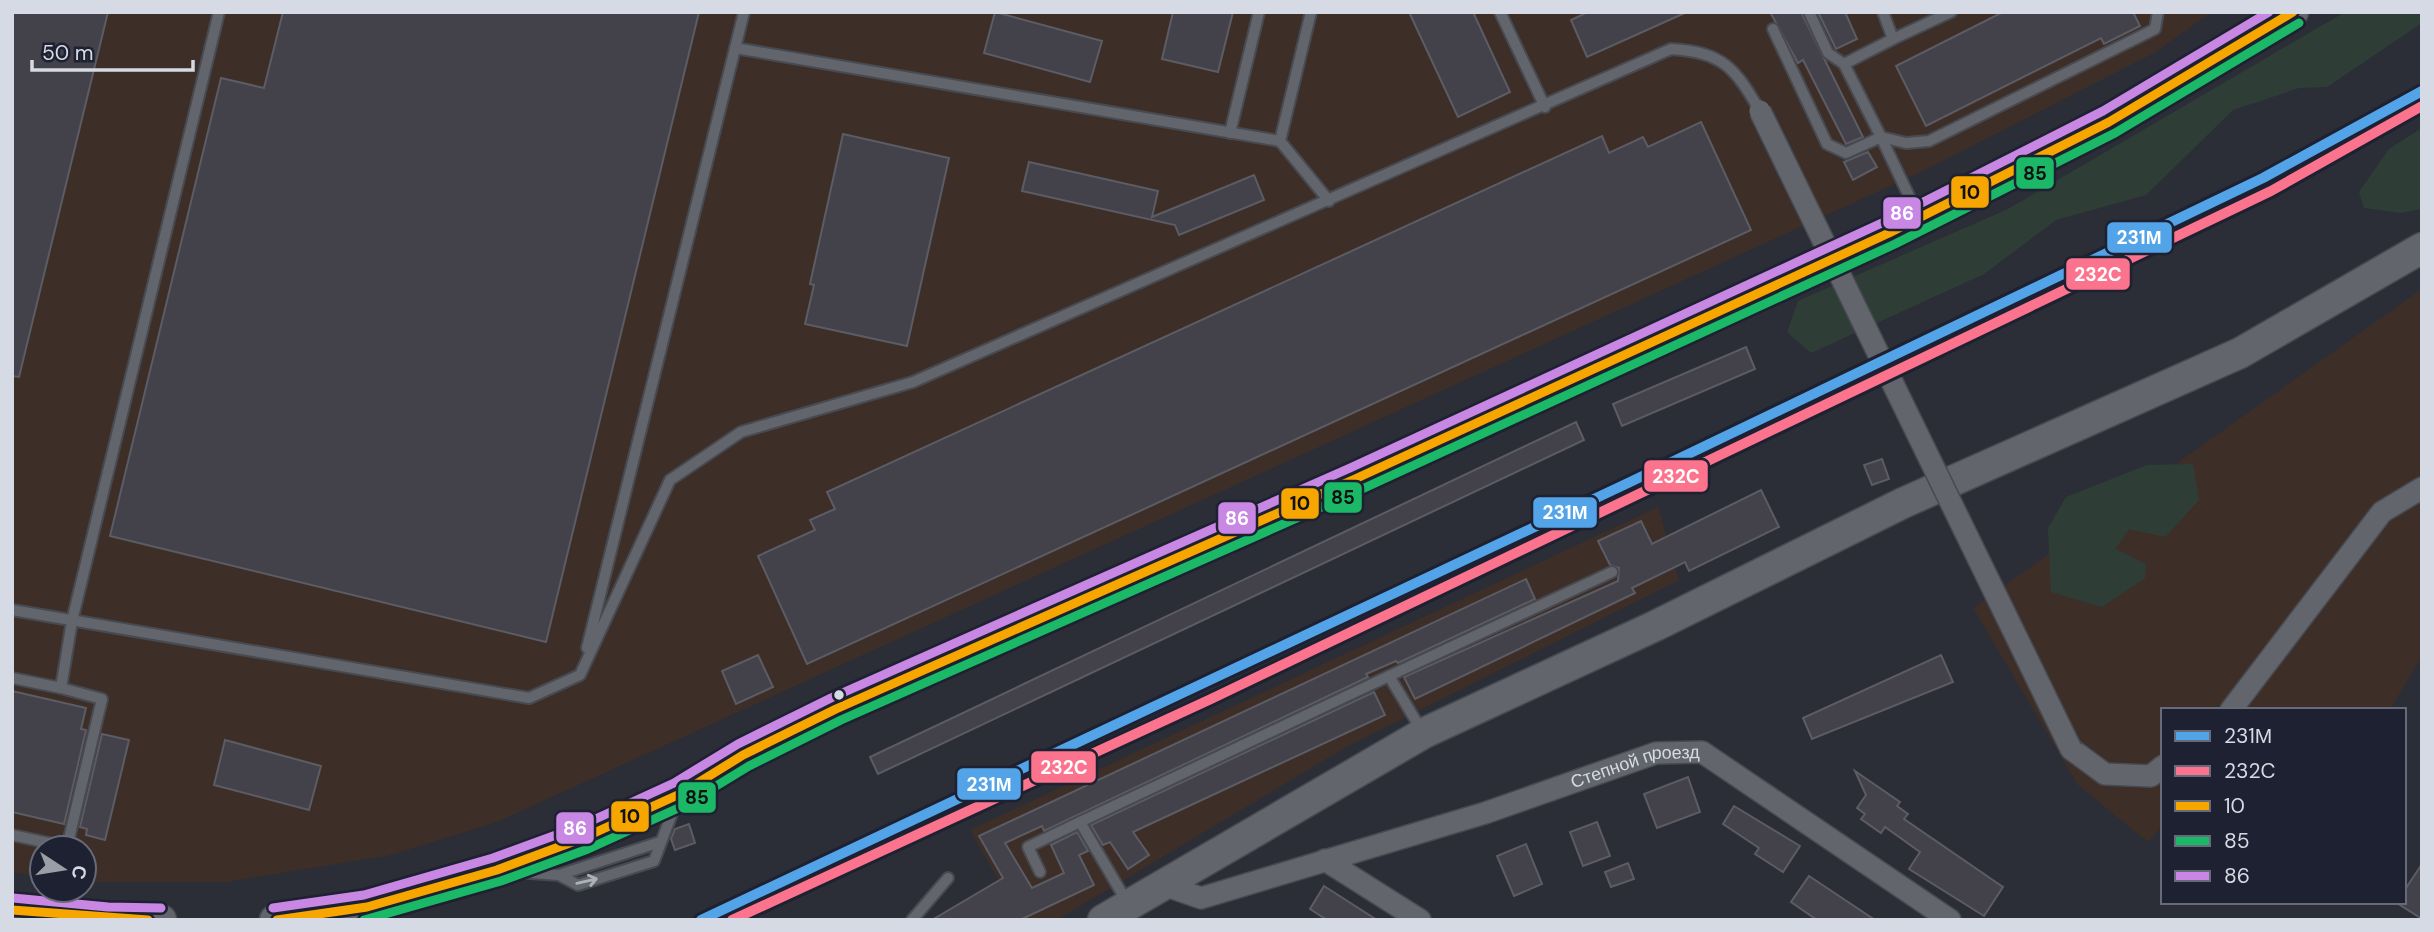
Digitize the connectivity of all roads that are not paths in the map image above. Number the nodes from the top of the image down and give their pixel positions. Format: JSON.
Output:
{"nodes":[{"id":1,"x":219,"y":12,"type":"edge"},
{"id":2,"x":744,"y":12,"type":"edge"},
{"id":3,"x":1259,"y":12,"type":"edge"},
{"id":4,"x":1311,"y":12,"type":"edge"},
{"id":5,"x":1500,"y":12,"type":"edge"},
{"id":6,"x":1809,"y":12,"type":"edge"},
{"id":7,"x":1883,"y":12,"type":"edge"},
{"id":8,"x":1951,"y":12,"type":"edge"},
{"id":9,"x":2158,"y":12,"type":"edge"},
{"id":10,"x":2293,"y":12,"type":"edge"},
{"id":11,"x":1773,"y":29,"type":"dead end"},
{"id":12,"x":1893,"y":39,"type":"junction"},
{"id":13,"x":735,"y":48,"type":"junction"},
{"id":14,"x":1844,"y":64,"type":"junction"},
{"id":15,"x":1545,"y":107,"type":"junction"},
{"id":16,"x":1760,"y":111,"type":"joint"},
{"id":17,"x":1230,"y":133,"type":"junction"},
{"id":18,"x":1881,"y":137,"type":"junction"},
{"id":19,"x":1280,"y":141,"type":"junction"},
{"id":20,"x":1329,"y":201,"type":"junction"},
{"id":21,"x":1920,"y":218,"type":"junction"},
{"id":22,"x":2422,"y":248,"type":"edge"},
{"id":23,"x":2422,"y":488,"type":"edge"},
{"id":24,"x":1612,"y":572,"type":"dead end"},
{"id":25,"x":12,"y":610,"type":"edge"},
{"id":26,"x":72,"y":621,"type":"junction"},
{"id":27,"x":580,"y":675,"type":"junction"},
{"id":28,"x":1390,"y":676,"type":"junction"},
{"id":29,"x":12,"y":678,"type":"edge"},
{"id":30,"x":61,"y":688,"type":"junction"},
{"id":31,"x":2233,"y":708,"type":"edge"},
{"id":32,"x":1424,"y":733,"type":"junction"},
{"id":33,"x":2161,"y":768,"type":"edge"},
{"id":34,"x":680,"y":794,"type":"junction"},
{"id":35,"x":1080,"y":822,"type":"junction"},
{"id":36,"x":12,"y":835,"type":"edge"},
{"id":37,"x":1325,"y":860,"type":"junction"},
{"id":38,"x":497,"y":870,"type":"junction"},
{"id":39,"x":1040,"y":872,"type":"dead end"},
{"id":40,"x":948,"y":878,"type":"dead end"},
{"id":41,"x":1161,"y":884,"type":"junction"},
{"id":42,"x":1128,"y":903,"type":"junction"},
{"id":43,"x":27,"y":916,"type":"edge"},
{"id":44,"x":149,"y":919,"type":"edge"},
{"id":45,"x":275,"y":920,"type":"edge"},
{"id":46,"x":912,"y":920,"type":"edge"},
{"id":47,"x":1103,"y":920,"type":"edge"},
{"id":48,"x":1420,"y":920,"type":"edge"},
{"id":49,"x":1950,"y":920,"type":"edge"}],
"edges":[{"from":1,"to":26,"type":"lane"},
{"from":2,"to":13,"type":"lane"},
{"from":3,"to":17,"type":"lane"},
{"from":4,"to":19,"type":"lane"},
{"from":5,"to":15,"type":"lane"},
{"from":6,"to":14,"type":"lane"},
{"from":7,"to":12,"type":"lane"},
{"from":8,"to":12,"type":"lane"},
{"from":9,"to":18,"type":"lane"},
{"from":10,"to":21,"type":"main road"},
{"from":11,"to":18,"type":"lane"},
{"from":12,"to":14,"type":"lane"},
{"from":13,"to":17,"type":"lane"},
{"from":13,"to":27,"type":"lane"},
{"from":14,"to":18,"type":"lane"},
{"from":15,"to":16,"type":"lane"},
{"from":15,"to":20,"type":"lane"},
{"from":16,"to":33,"type":"street","bridge":true},
{"from":17,"to":19,"type":"lane"},
{"from":18,"to":21,"type":"lane"},
{"from":19,"to":20,"type":"lane"},
{"from":20,"to":27,"type":"lane"},
{"from":21,"to":34,"type":"main road"},
{"from":22,"to":32,"type":"main road"},
{"from":23,"to":31,"type":"street"},
{"from":24,"to":28,"type":"lane"},
{"from":25,"to":26,"type":"lane"},
{"from":26,"to":27,"type":"lane"},
{"from":26,"to":30,"type":"lane"},
{"from":28,"to":32,"type":"lane"},
{"from":28,"to":35,"type":"lane"},
{"from":29,"to":30,"type":"lane"},
{"from":30,"to":36,"type":"lane"},
{"from":32,"to":41,"type":"main road"},
{"from":34,"to":38,"type":"main road"},
{"from":38,"to":34,"type":"lane","one_way":true},
{"from":35,"to":39,"type":"lane"},
{"from":35,"to":42,"type":"lane"},
{"from":37,"to":41,"type":"street","name":"Степной проезд"},
{"from":37,"to":48,"type":"street"},
{"from":37,"to":49,"type":"street","name":"Степной проезд"},
{"from":38,"to":45,"type":"main road"},
{"from":40,"to":46,"type":"lane"},
{"from":41,"to":42,"type":"main road"},
{"from":42,"to":47,"type":"main road"},
{"from":43,"to":44,"type":"main road"}]}
